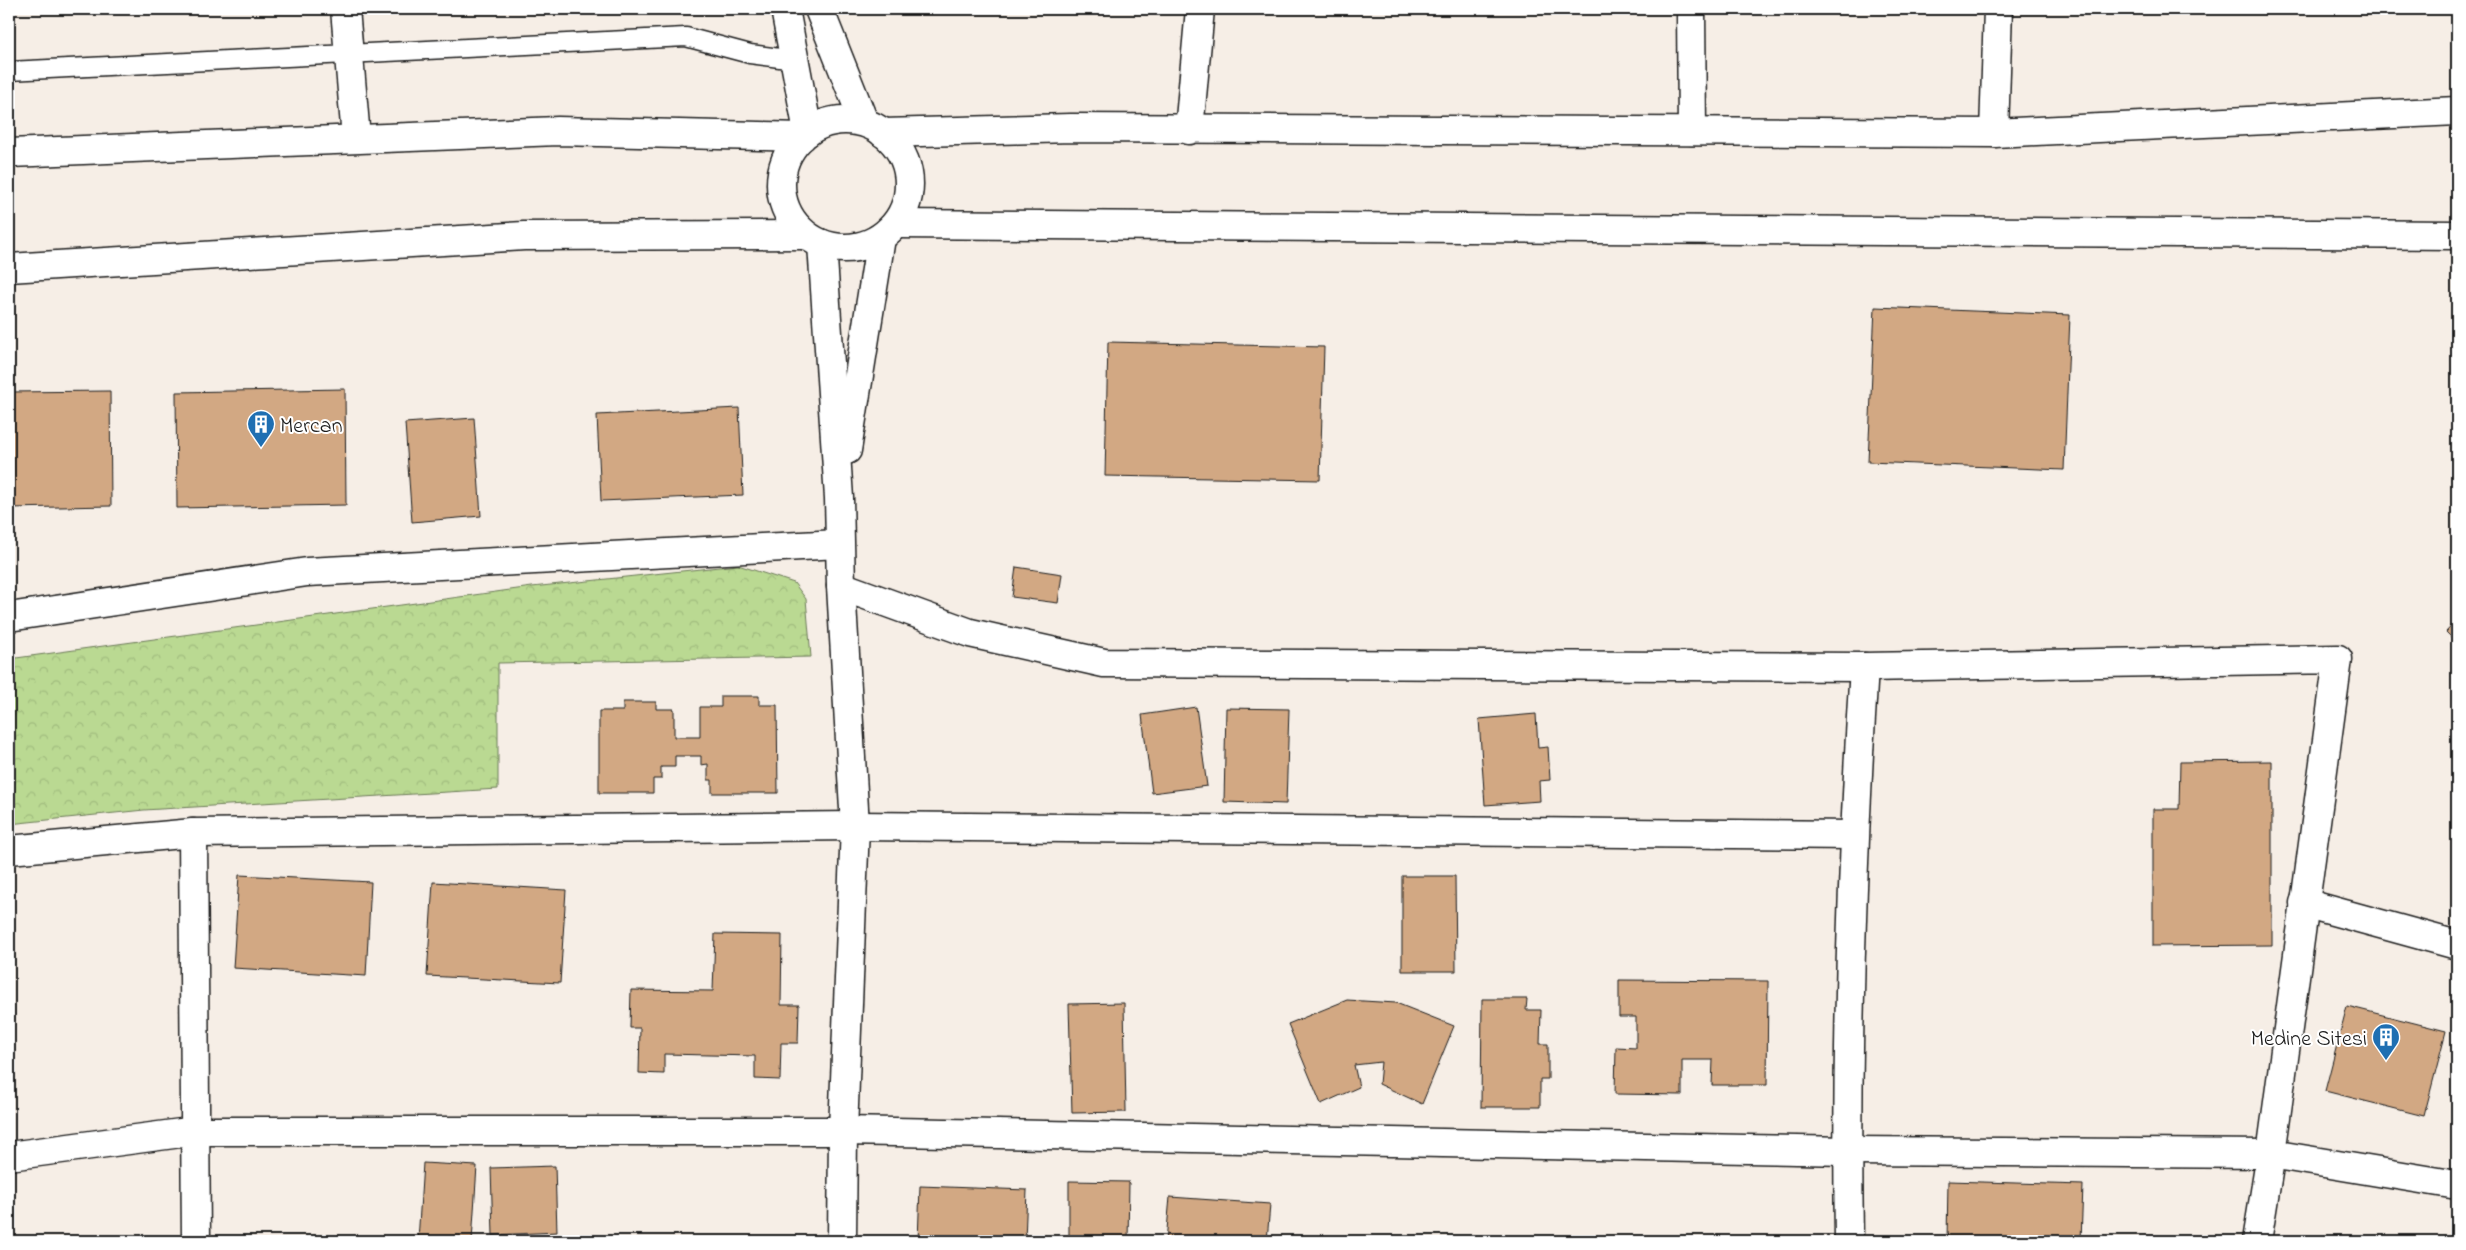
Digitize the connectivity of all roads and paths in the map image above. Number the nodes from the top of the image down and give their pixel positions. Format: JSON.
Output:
{"nodes":[{"id":1,"x":345,"y":9,"type":"edge"},
{"id":2,"x":785,"y":9,"type":"edge"},
{"id":3,"x":819,"y":9,"type":"edge"},
{"id":4,"x":1200,"y":9,"type":"edge"},
{"id":5,"x":1691,"y":9,"type":"edge"},
{"id":6,"x":1998,"y":9,"type":"edge"},
{"id":7,"x":348,"y":52,"type":"junction"},
{"id":8,"x":795,"y":60,"type":"junction"},
{"id":9,"x":9,"y":71,"type":"edge"},
{"id":10,"x":2457,"y":112,"type":"edge"},
{"id":11,"x":874,"y":128,"type":"junction"},
{"id":12,"x":1189,"y":130,"type":"junction"},
{"id":13,"x":1692,"y":131,"type":"junction"},
{"id":14,"x":1994,"y":133,"type":"junction"},
{"id":15,"x":805,"y":135,"type":"junction"},
{"id":16,"x":356,"y":138,"type":"junction"},
{"id":17,"x":9,"y":152,"type":"edge"},
{"id":18,"x":888,"y":231,"type":"junction"},
{"id":19,"x":2457,"y":235,"type":"edge"},
{"id":20,"x":813,"y":240,"type":"junction"},
{"id":21,"x":9,"y":268,"type":"edge"},
{"id":22,"x":839,"y":498,"type":"junction"},
{"id":23,"x":840,"y":544,"type":"junction"},
{"id":24,"x":841,"y":586,"type":"junction"},
{"id":25,"x":9,"y":618,"type":"edge"},
{"id":26,"x":1864,"y":667,"type":"junction"},
{"id":27,"x":855,"y":826,"type":"junction"},
{"id":28,"x":193,"y":833,"type":"junction"},
{"id":29,"x":1854,"y":836,"type":"junction"},
{"id":30,"x":9,"y":850,"type":"edge"},
{"id":31,"x":2304,"y":903,"type":"junction"},
{"id":32,"x":2457,"y":945,"type":"edge"},
{"id":33,"x":196,"y":1131,"type":"junction"},
{"id":34,"x":843,"y":1131,"type":"junction"},
{"id":35,"x":1848,"y":1151,"type":"junction"},
{"id":36,"x":2271,"y":1154,"type":"junction"},
{"id":37,"x":9,"y":1156,"type":"edge"},
{"id":38,"x":2457,"y":1186,"type":"edge"},
{"id":39,"x":196,"y":1241,"type":"edge"},
{"id":40,"x":842,"y":1241,"type":"edge"},
{"id":41,"x":1849,"y":1241,"type":"edge"},
{"id":42,"x":2257,"y":1241,"type":"edge"}],
"edges":[{"from":1,"to":7,"type":"street"},
{"from":2,"to":8,"type":"street"},
{"from":3,"to":11,"type":"street"},
{"from":4,"to":12,"type":"street"},
{"from":5,"to":13,"type":"street"},
{"from":6,"to":14,"type":"street"},
{"from":7,"to":8,"type":"lane"},
{"from":7,"to":9,"type":"lane"},
{"from":7,"to":16,"type":"street"},
{"from":8,"to":15,"type":"street"},
{"from":10,"to":14,"type":"street"},
{"from":11,"to":12,"type":"street"},
{"from":11,"to":15,"type":"street"},
{"from":11,"to":18,"type":"street"},
{"from":12,"to":13,"type":"street"},
{"from":13,"to":14,"type":"street"},
{"from":15,"to":16,"type":"street"},
{"from":15,"to":20,"type":"street"},
{"from":16,"to":17,"type":"street"},
{"from":18,"to":19,"type":"street"},
{"from":18,"to":20,"type":"street"},
{"from":18,"to":22,"type":"street"},
{"from":20,"to":21,"type":"street"},
{"from":20,"to":22,"type":"street"},
{"from":22,"to":23,"type":"street"},
{"from":23,"to":24,"type":"street"},
{"from":23,"to":25,"type":"street"},
{"from":24,"to":26,"type":"street"},
{"from":24,"to":27,"type":"street"},
{"from":26,"to":29,"type":"street"},
{"from":26,"to":31,"type":"street"},
{"from":27,"to":28,"type":"street"},
{"from":27,"to":29,"type":"street"},
{"from":27,"to":34,"type":"street"},
{"from":28,"to":30,"type":"street"},
{"from":28,"to":33,"type":"street"},
{"from":29,"to":35,"type":"street"},
{"from":31,"to":32,"type":"street"},
{"from":31,"to":36,"type":"street"},
{"from":33,"to":34,"type":"street"},
{"from":33,"to":37,"type":"street"},
{"from":33,"to":39,"type":"street"},
{"from":34,"to":35,"type":"street"},
{"from":34,"to":40,"type":"street"},
{"from":35,"to":36,"type":"street"},
{"from":35,"to":41,"type":"street"},
{"from":36,"to":38,"type":"street"},
{"from":36,"to":42,"type":"street"}]}
